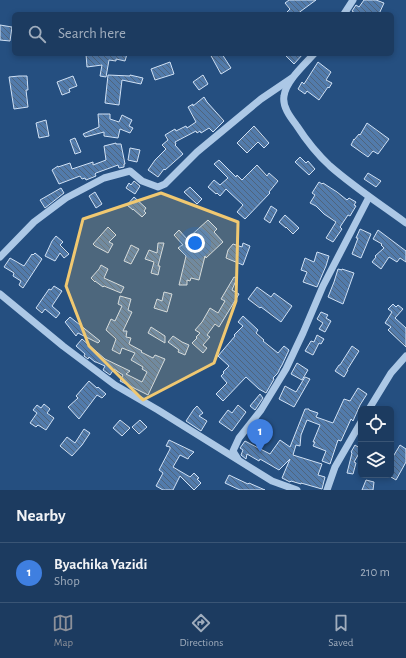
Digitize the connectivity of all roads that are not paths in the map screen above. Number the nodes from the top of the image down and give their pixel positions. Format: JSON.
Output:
{"nodes":[{"id":1,"x":353,"y":0,"type":"edge"},
{"id":2,"x":345,"y":12,"type":"edge"},
{"id":3,"x":312,"y":56,"type":"edge"},
{"id":4,"x":292,"y":78,"type":"junction"},
{"id":5,"x":369,"y":197,"type":"junction"},
{"id":6,"x":406,"y":223,"type":"edge"},
{"id":7,"x":0,"y":257,"type":"edge"},
{"id":8,"x":0,"y":294,"type":"edge"},
{"id":9,"x":406,"y":356,"type":"edge"},
{"id":10,"x":371,"y":406,"type":"edge"},
{"id":11,"x":358,"y":427,"type":"edge"},
{"id":12,"x":239,"y":460,"type":"junction"},
{"id":13,"x":297,"y":490,"type":"edge"},
{"id":14,"x":327,"y":490,"type":"edge"}],
"edges":[{"from":1,"to":2,"type":"street"},
{"from":3,"to":4,"type":"street"},
{"from":4,"to":5,"type":"street"},
{"from":4,"to":7,"type":"street"},
{"from":5,"to":6,"type":"street"},
{"from":5,"to":12,"type":"street"},
{"from":8,"to":12,"type":"street"},
{"from":9,"to":10,"type":"street"},
{"from":11,"to":14,"type":"street"},
{"from":12,"to":13,"type":"street"}]}
